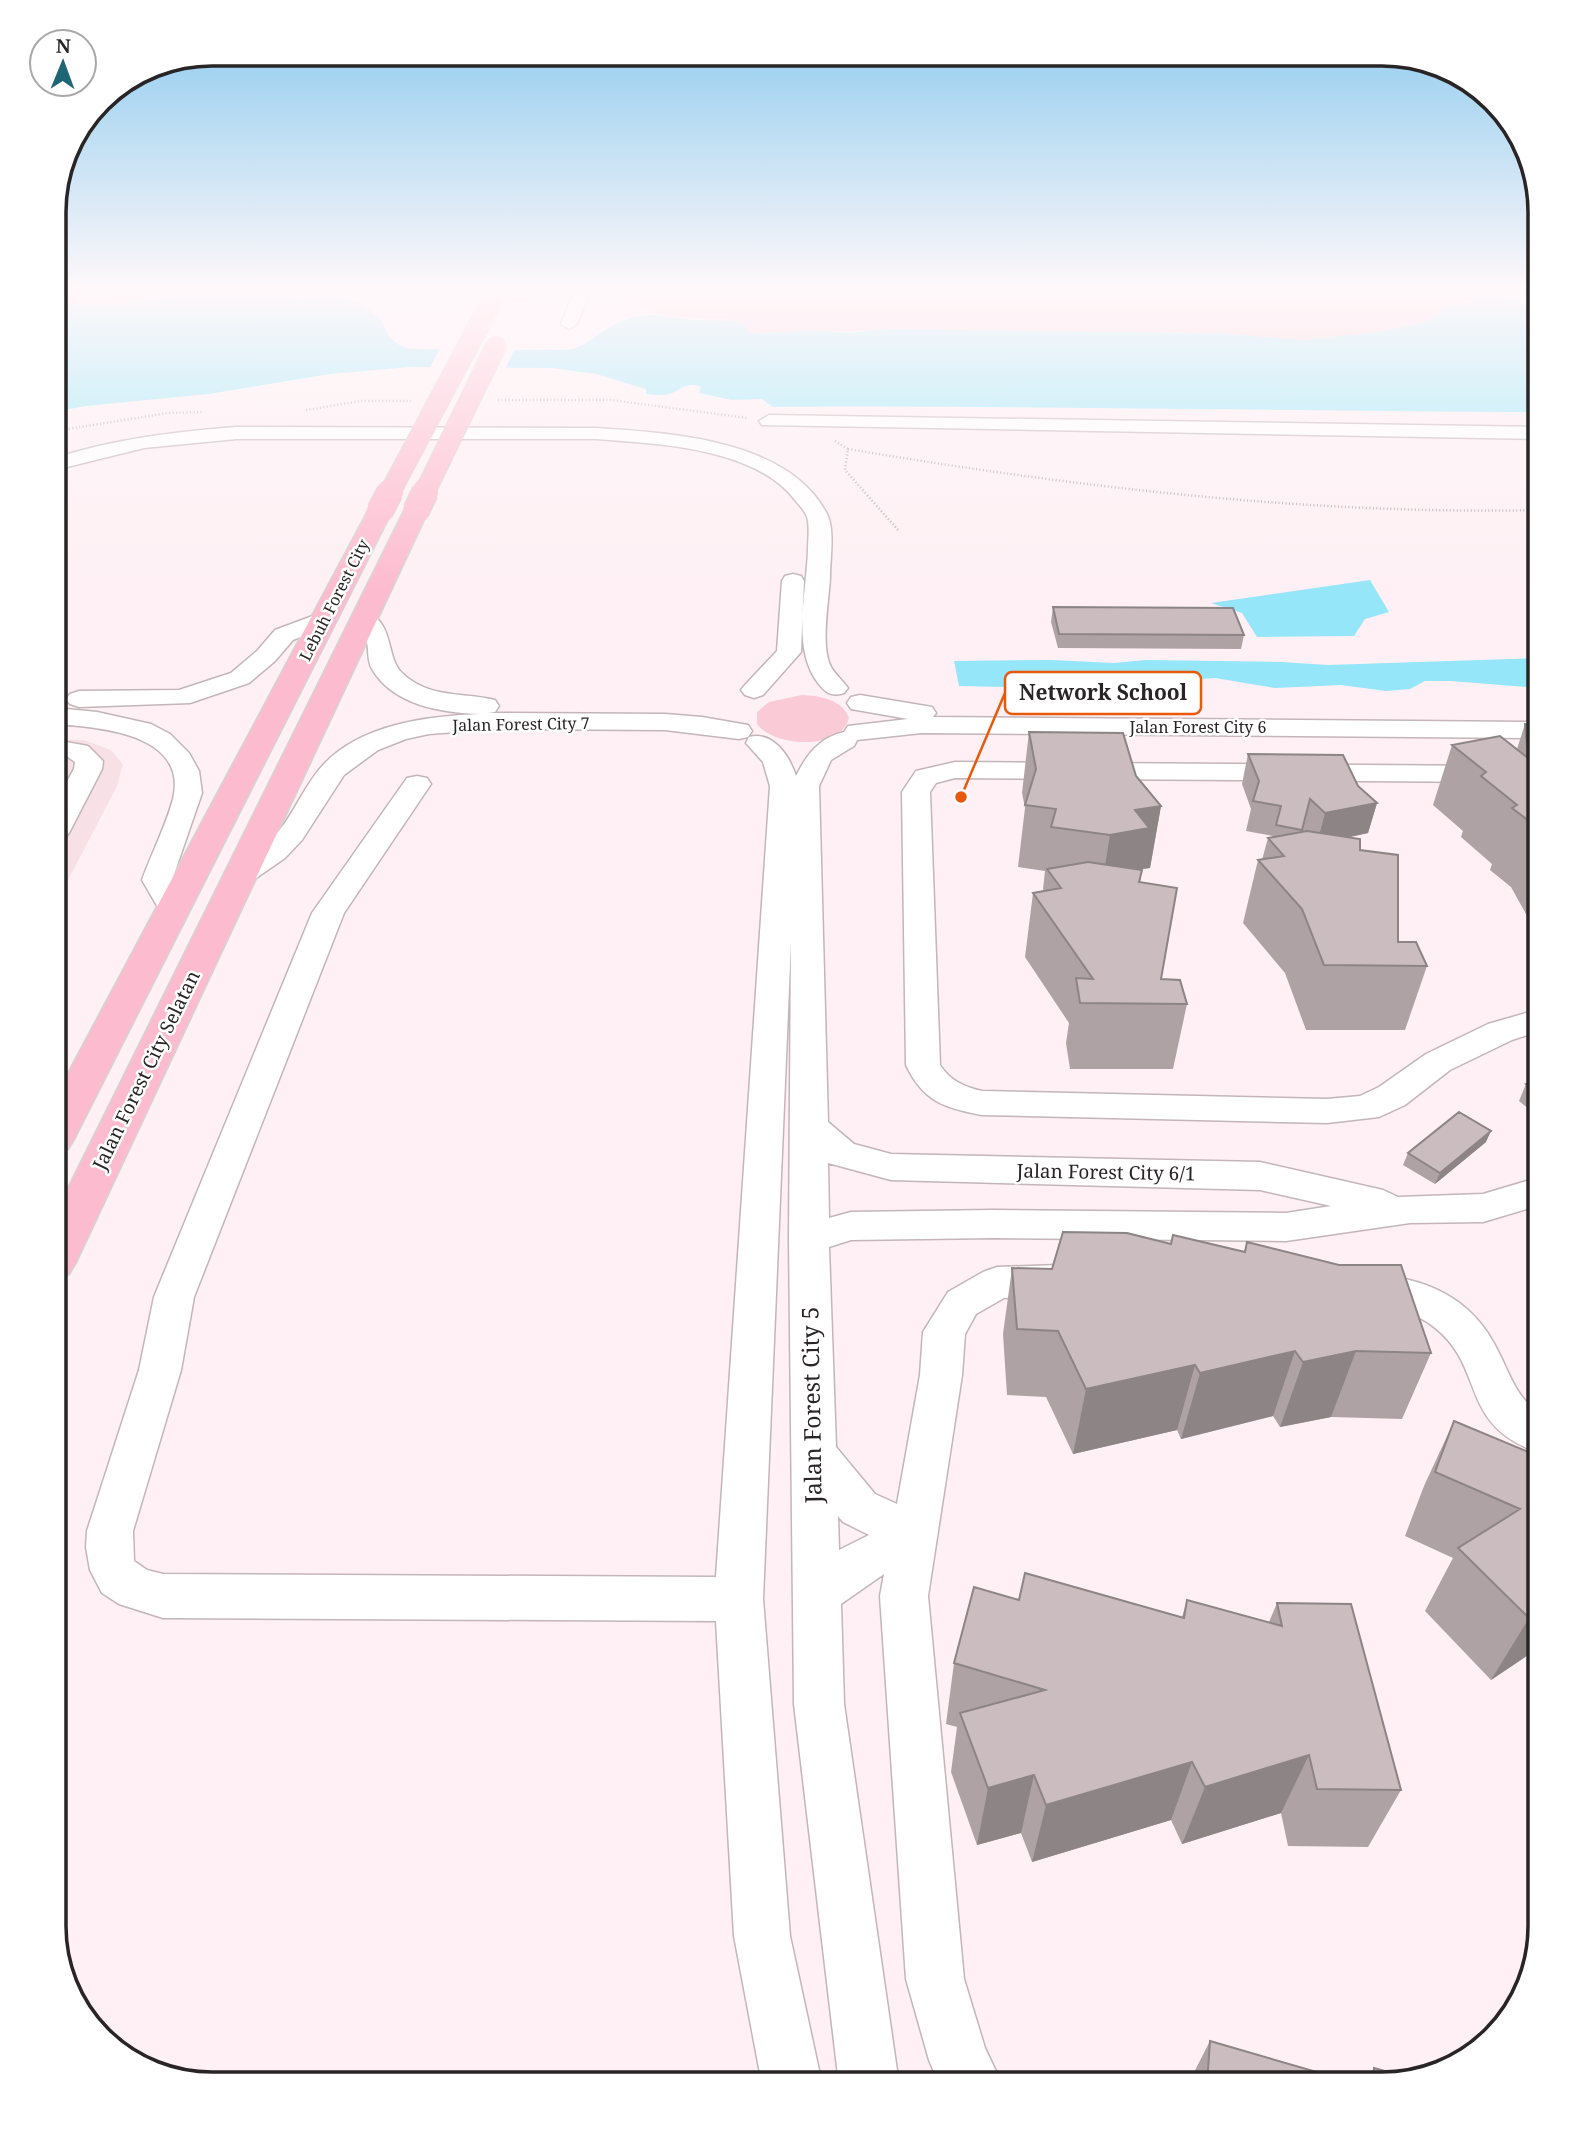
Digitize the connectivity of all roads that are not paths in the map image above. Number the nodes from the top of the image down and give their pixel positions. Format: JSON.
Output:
{"nodes":[{"id":1,"x":443,"y":393,"type":"edge"},
{"id":2,"x":473,"y":393,"type":"edge"},
{"id":3,"x":769,"y":421,"type":"dead end"},
{"id":4,"x":1528,"y":433,"type":"edge"},
{"id":5,"x":67,"y":461,"type":"edge"},
{"id":6,"x":67,"y":471,"type":"edge"},
{"id":7,"x":797,"y":519,"type":"dead end"},
{"id":8,"x":795,"y":556,"type":"dead end"},
{"id":9,"x":326,"y":618,"type":"junction"},
{"id":10,"x":364,"y":619,"type":"junction"},
{"id":11,"x":835,"y":688,"type":"junction"},
{"id":12,"x":67,"y":698,"type":"edge"},
{"id":13,"x":737,"y":698,"type":"junction"},
{"id":14,"x":67,"y":717,"type":"edge"},
{"id":15,"x":1528,"y":718,"type":"edge"},
{"id":16,"x":854,"y":725,"type":"junction"},
{"id":17,"x":1208,"y":727,"type":"junction"},
{"id":18,"x":1361,"y":728,"type":"junction"},
{"id":19,"x":1528,"y":730,"type":"edge"},
{"id":20,"x":749,"y":737,"type":"junction"},
{"id":21,"x":67,"y":749,"type":"edge"},
{"id":22,"x":1297,"y":772,"type":"junction"},
{"id":23,"x":1513,"y":774,"type":"edge"},
{"id":24,"x":417,"y":784,"type":"dead end"},
{"id":25,"x":67,"y":809,"type":"edge"},
{"id":26,"x":238,"y":877,"type":"junction"},
{"id":27,"x":174,"y":909,"type":"junction"},
{"id":28,"x":1528,"y":1024,"type":"edge"},
{"id":29,"x":66,"y":1115,"type":"edge"},
{"id":30,"x":810,"y":1126,"type":"junction"},
{"id":31,"x":986,"y":1170,"type":"junction"},
{"id":32,"x":1161,"y":1173,"type":"junction"},
{"id":33,"x":1528,"y":1195,"type":"edge"},
{"id":34,"x":1410,"y":1209,"type":"junction"},
{"id":35,"x":993,"y":1224,"type":"junction"},
{"id":36,"x":1172,"y":1227,"type":"junction"},
{"id":37,"x":66,"y":1236,"type":"edge"},
{"id":38,"x":809,"y":1239,"type":"junction"},
{"id":39,"x":1091,"y":1281,"type":"edge"},
{"id":40,"x":1327,"y":1288,"type":"edge"},
{"id":41,"x":1528,"y":1430,"type":"edge"},
{"id":42,"x":813,"y":1452,"type":"junction"},
{"id":43,"x":914,"y":1535,"type":"junction"},
{"id":44,"x":816,"y":1595,"type":"junction"},
{"id":45,"x":739,"y":1599,"type":"junction"},
{"id":46,"x":790,"y":2072,"type":"edge"},
{"id":47,"x":867,"y":2072,"type":"edge"},
{"id":48,"x":966,"y":2072,"type":"edge"}],
"edges":[{"from":1,"to":9,"type":"main road","name":"Lebuh Forest City","bridge":true},
{"from":2,"to":10,"type":"main road","name":"Lebuh Forest City","bridge":true},
{"from":3,"to":4,"type":"street"},
{"from":5,"to":11,"type":"street"},
{"from":6,"to":7,"type":"street"},
{"from":8,"to":13,"type":"street"},
{"from":9,"to":12,"type":"street"},
{"from":9,"to":27,"type":"main road","name":"Lebuh Forest City"},
{"from":10,"to":13,"type":"street","name":"Jalan Forest City 7"},
{"from":10,"to":26,"type":"main road","name":"Lebuh Forest City"},
{"from":11,"to":13,"type":"street","name":"Jalan Forest City 7"},
{"from":11,"to":16,"type":"street"},
{"from":13,"to":20,"type":"street"},
{"from":14,"to":27,"type":"street"},
{"from":15,"to":16,"type":"street","name":"Jalan Forest City 6"},
{"from":16,"to":17,"type":"street","name":"Jalan Forest City 6"},
{"from":16,"to":20,"type":"street","name":"Jalan Forest City 7"},
{"from":16,"to":30,"type":"street","name":"Jalan Forest City 5"},
{"from":17,"to":18,"type":"street","name":"Jalan Forest City 6"},
{"from":17,"to":22,"type":"street"},
{"from":18,"to":19,"type":"street","name":"Jalan Forest City 6"},
{"from":18,"to":22,"type":"street"},
{"from":20,"to":26,"type":"street","name":"Jalan Forest City 7"},
{"from":20,"to":45,"type":"street"},
{"from":21,"to":25,"type":"street"},
{"from":22,"to":23,"type":"street"},
{"from":22,"to":28,"type":"street"},
{"from":24,"to":45,"type":"street"},
{"from":26,"to":37,"type":"main road","name":"Jalan Forest City Selatan"},
{"from":27,"to":29,"type":"main road"},
{"from":30,"to":31,"type":"street","name":"Jalan Forest City 6/1"},
{"from":30,"to":38,"type":"street","name":"Jalan Forest City 5"},
{"from":31,"to":32,"type":"street","name":"Jalan Forest City 6/1"},
{"from":31,"to":35,"type":"street"},
{"from":32,"to":34,"type":"street","name":"Jalan Forest City 6/1"},
{"from":32,"to":36,"type":"street"},
{"from":33,"to":34,"type":"street","name":"Jalan Forest City 6/1"},
{"from":34,"to":36,"type":"street","name":"Jalan Forest City 6/1"},
{"from":35,"to":36,"type":"street","name":"Jalan Forest City 6/1"},
{"from":35,"to":38,"type":"street","name":"Jalan Forest City 6/1"},
{"from":38,"to":42,"type":"street","name":"Jalan Forest City 5"},
{"from":39,"to":43,"type":"street"},
{"from":40,"to":41,"type":"street"},
{"from":42,"to":43,"type":"street"},
{"from":42,"to":44,"type":"street","name":"Jalan Forest City 5"},
{"from":43,"to":44,"type":"street"},
{"from":43,"to":48,"type":"street"},
{"from":44,"to":47,"type":"street","name":"Jalan Forest City 5"},
{"from":45,"to":46,"type":"street"}]}
